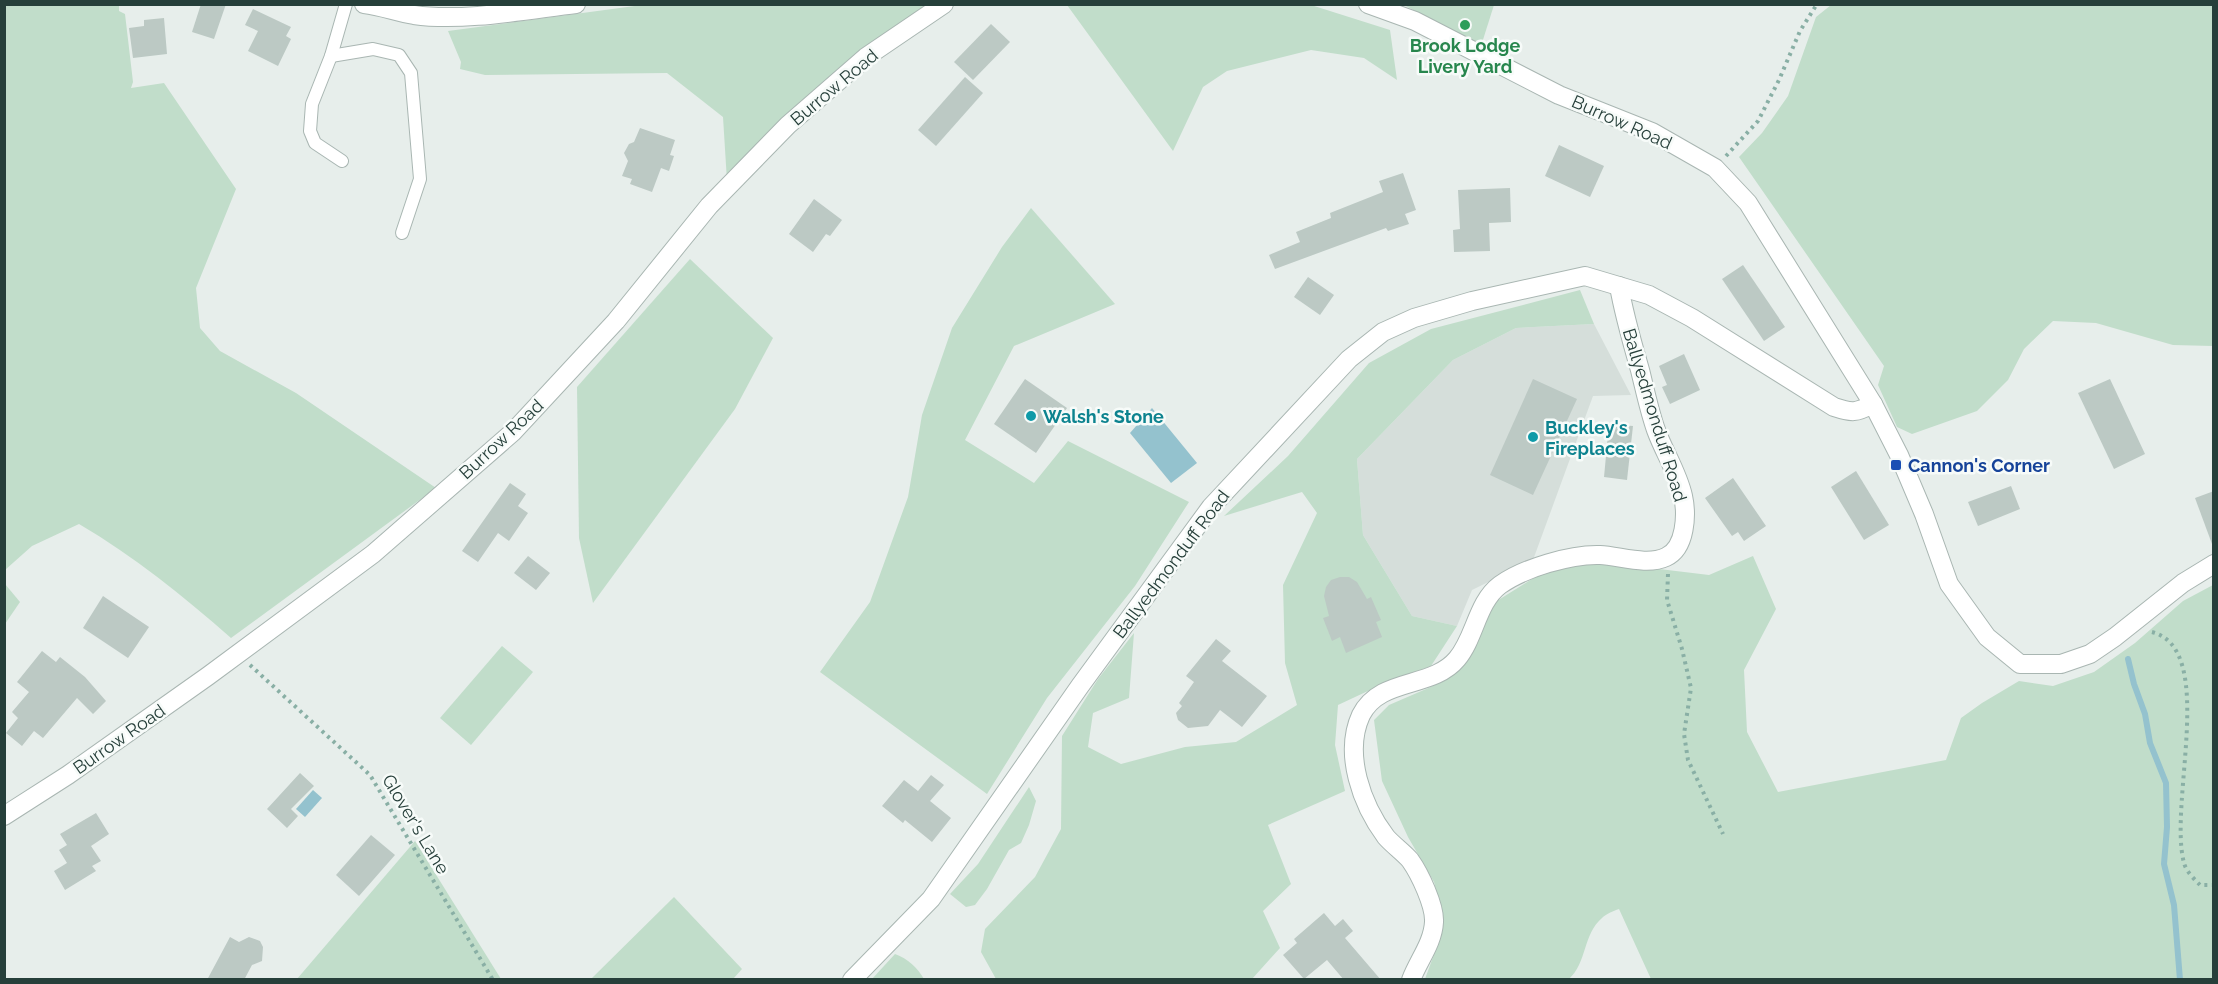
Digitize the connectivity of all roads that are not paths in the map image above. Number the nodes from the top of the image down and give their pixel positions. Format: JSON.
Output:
{"nodes":[{"id":1,"x":346,"y":4,"type":"edge"},
{"id":2,"x":364,"y":4,"type":"edge"},
{"id":3,"x":576,"y":4,"type":"edge"},
{"id":4,"x":944,"y":4,"type":"edge"},
{"id":5,"x":1368,"y":4,"type":"edge"},
{"id":6,"x":331,"y":56,"type":"junction"},
{"id":7,"x":342,"y":161,"type":"dead end"},
{"id":8,"x":402,"y":233,"type":"dead end"},
{"id":9,"x":1619,"y":286,"type":"junction"},
{"id":10,"x":1873,"y":404,"type":"junction"},
{"id":11,"x":2214,"y":564,"type":"edge"},
{"id":12,"x":4,"y":816,"type":"edge"},
{"id":13,"x":852,"y":980,"type":"edge"},
{"id":14,"x":1411,"y":980,"type":"edge"}],
"edges":[{"from":1,"to":6,"type":"lane"},
{"from":2,"to":3,"type":"street"},
{"from":4,"to":12,"type":"street","name":"Burrow Road"},
{"from":5,"to":10,"type":"street","name":"Burrow Road"},
{"from":6,"to":7,"type":"lane"},
{"from":6,"to":8,"type":"lane"},
{"from":9,"to":10,"type":"street","name":"Ballyedmonduff Road"},
{"from":9,"to":13,"type":"street","name":"Ballyedmonduff Road"},
{"from":9,"to":14,"type":"street","name":"Ballyedmonduff Road"},
{"from":10,"to":11,"type":"street"}]}
